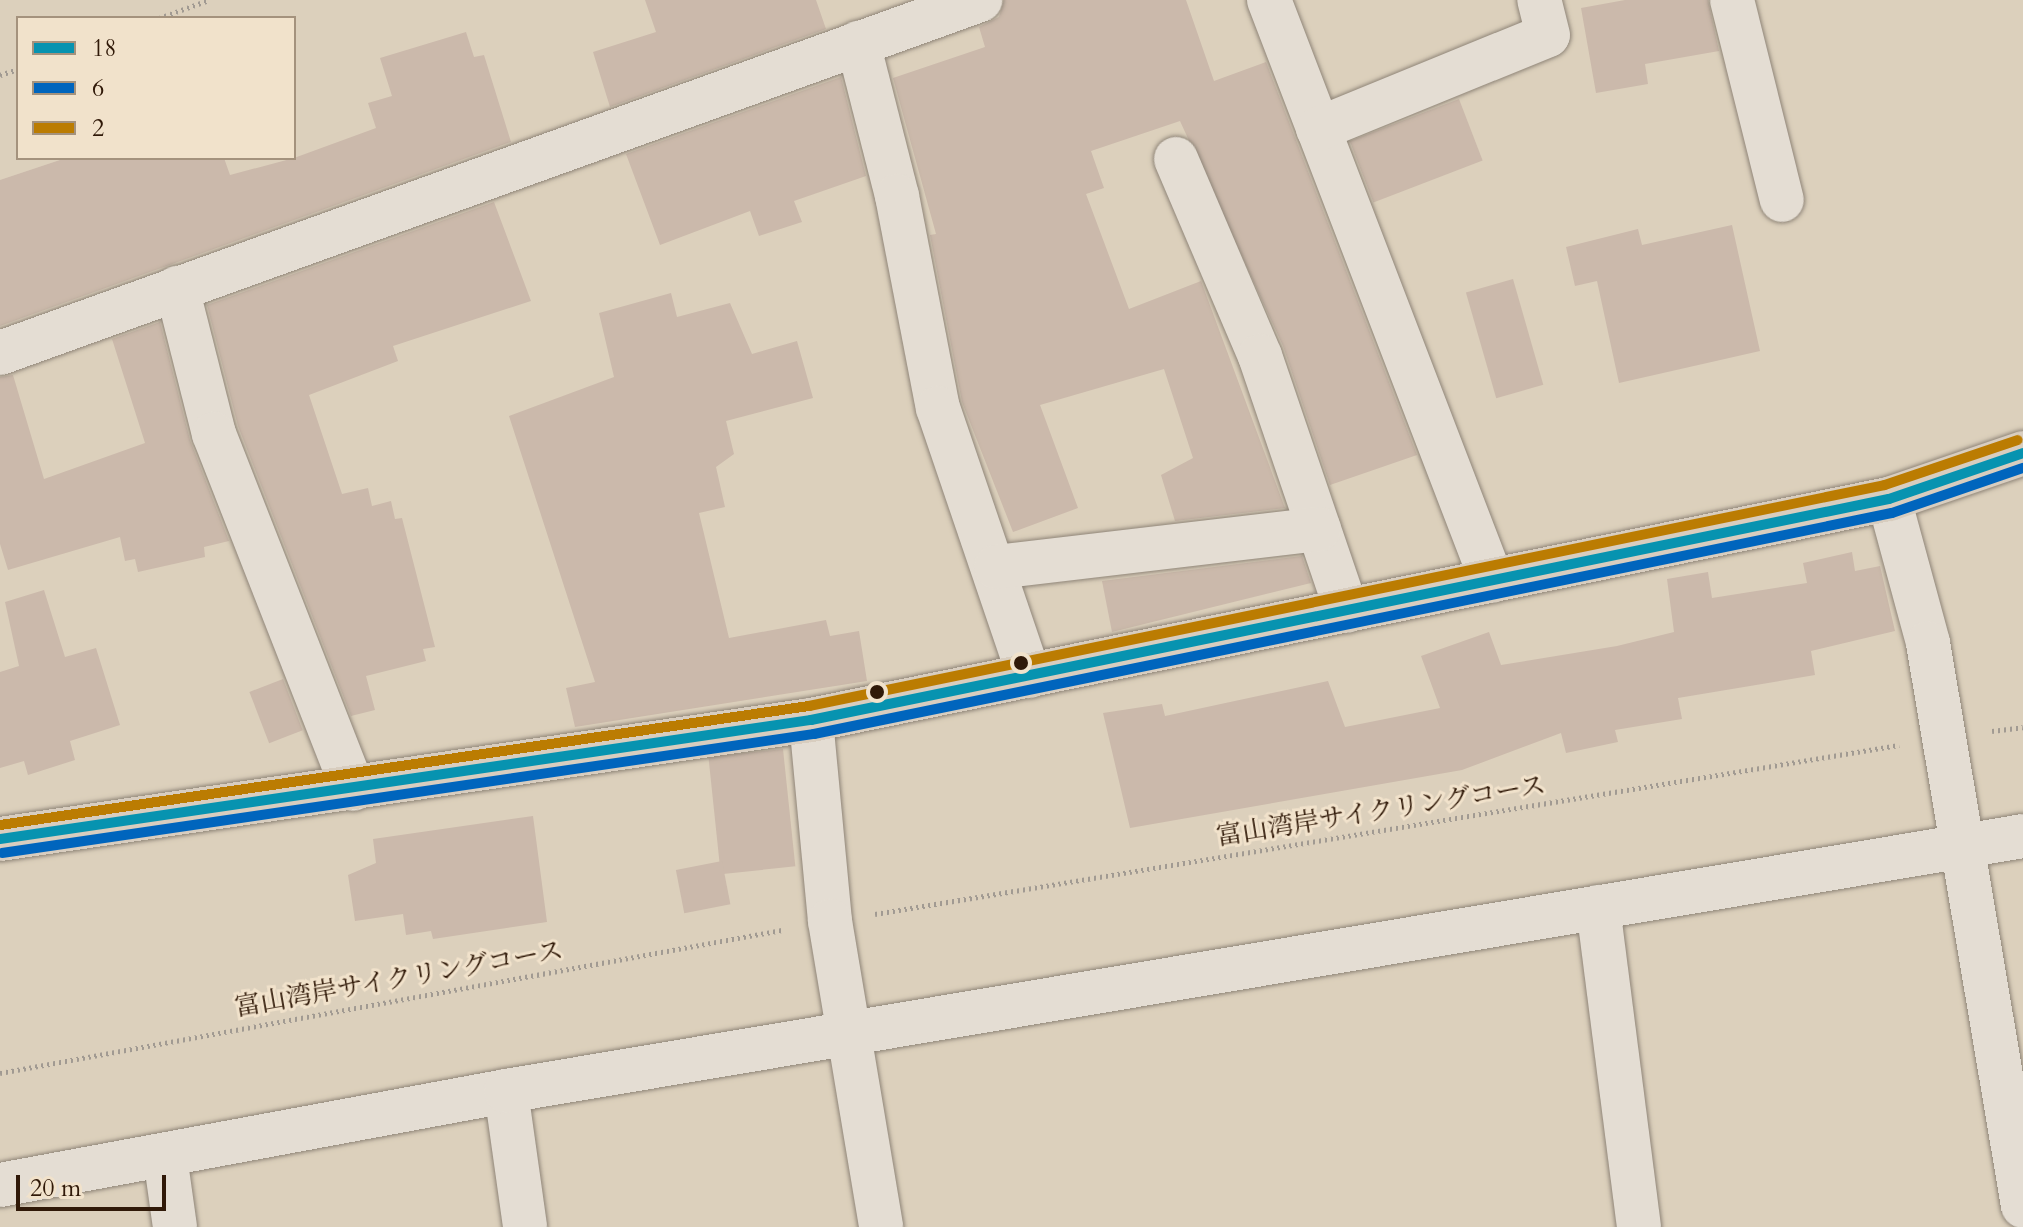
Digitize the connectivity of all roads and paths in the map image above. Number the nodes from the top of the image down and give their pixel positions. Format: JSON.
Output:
{"nodes":[{"id":1,"x":209,"y":0,"type":"edge"},
{"id":2,"x":980,"y":0,"type":"edge"},
{"id":3,"x":1269,"y":0,"type":"edge"},
{"id":4,"x":1539,"y":0,"type":"edge"},
{"id":5,"x":1732,"y":0,"type":"edge"},
{"id":6,"x":165,"y":16,"type":"edge"},
{"id":7,"x":858,"y":43,"type":"junction"},
{"id":8,"x":1318,"y":129,"type":"junction"},
{"id":9,"x":1176,"y":159,"type":"dead end"},
{"id":10,"x":1782,"y":200,"type":"dead end"},
{"id":11,"x":177,"y":288,"type":"junction"},
{"id":12,"x":0,"y":353,"type":"edge"},
{"id":13,"x":2023,"y":453,"type":"edge"},
{"id":14,"x":1889,"y":499,"type":"junction"},
{"id":15,"x":1319,"y":529,"type":"junction"},
{"id":16,"x":996,"y":567,"type":"junction"},
{"id":17,"x":1492,"y":581,"type":"junction"},
{"id":18,"x":1347,"y":611,"type":"junction"},
{"id":19,"x":1029,"y":676,"type":"junction"},
{"id":20,"x":811,"y":720,"type":"junction"},
{"id":21,"x":2023,"y":727,"type":"edge"},
{"id":22,"x":1986,"y":731,"type":"dead end"},
{"id":23,"x":1911,"y":743,"type":"dead end"},
{"id":24,"x":353,"y":789,"type":"junction"},
{"id":25,"x":1959,"y":817,"type":"junction"},
{"id":26,"x":2023,"y":836,"type":"edge"},
{"id":27,"x":0,"y":839,"type":"edge"},
{"id":28,"x":1598,"y":907,"type":"junction"},
{"id":29,"x":857,"y":916,"type":"dead end"},
{"id":30,"x":790,"y":928,"type":"dead end"},
{"id":31,"x":845,"y":1007,"type":"junction"},
{"id":32,"x":0,"y":1073,"type":"edge"},
{"id":33,"x":506,"y":1091,"type":"junction"},
{"id":34,"x":2020,"y":1155,"type":"edge"},
{"id":35,"x":165,"y":1156,"type":"junction"},
{"id":36,"x":0,"y":1185,"type":"edge"},
{"id":37,"x":2023,"y":1206,"type":"edge"},
{"id":38,"x":175,"y":1227,"type":"edge"},
{"id":39,"x":525,"y":1227,"type":"edge"},
{"id":40,"x":881,"y":1227,"type":"edge"},
{"id":41,"x":1639,"y":1227,"type":"edge"}],
"edges":[{"from":1,"to":6,"type":"path"},
{"from":2,"to":7,"type":"street"},
{"from":3,"to":8,"type":"street"},
{"from":4,"to":8,"type":"street"},
{"from":5,"to":10,"type":"street"},
{"from":7,"to":11,"type":"street"},
{"from":7,"to":16,"type":"street"},
{"from":8,"to":17,"type":"street"},
{"from":9,"to":15,"type":"street"},
{"from":11,"to":12,"type":"street"},
{"from":11,"to":24,"type":"street"},
{"from":13,"to":14,"type":"highway"},
{"from":14,"to":17,"type":"highway"},
{"from":14,"to":25,"type":"street"},
{"from":15,"to":16,"type":"street"},
{"from":15,"to":18,"type":"street"},
{"from":16,"to":19,"type":"street"},
{"from":17,"to":18,"type":"highway"},
{"from":18,"to":19,"type":"highway"},
{"from":19,"to":20,"type":"highway"},
{"from":20,"to":24,"type":"highway"},
{"from":20,"to":31,"type":"street"},
{"from":21,"to":22,"type":"path"},
{"from":23,"to":29,"type":"path","name":"富山湾岸サイクリングコース"},
{"from":24,"to":27,"type":"highway"},
{"from":25,"to":26,"type":"street"},
{"from":25,"to":28,"type":"street"},
{"from":25,"to":34,"type":"street"},
{"from":28,"to":31,"type":"street"},
{"from":28,"to":41,"type":"street"},
{"from":30,"to":32,"type":"path","name":"富山湾岸サイクリングコース"},
{"from":31,"to":33,"type":"street"},
{"from":31,"to":40,"type":"street"},
{"from":33,"to":35,"type":"street"},
{"from":33,"to":39,"type":"street"},
{"from":34,"to":37,"type":"street"},
{"from":35,"to":36,"type":"street"},
{"from":35,"to":38,"type":"street"}]}
